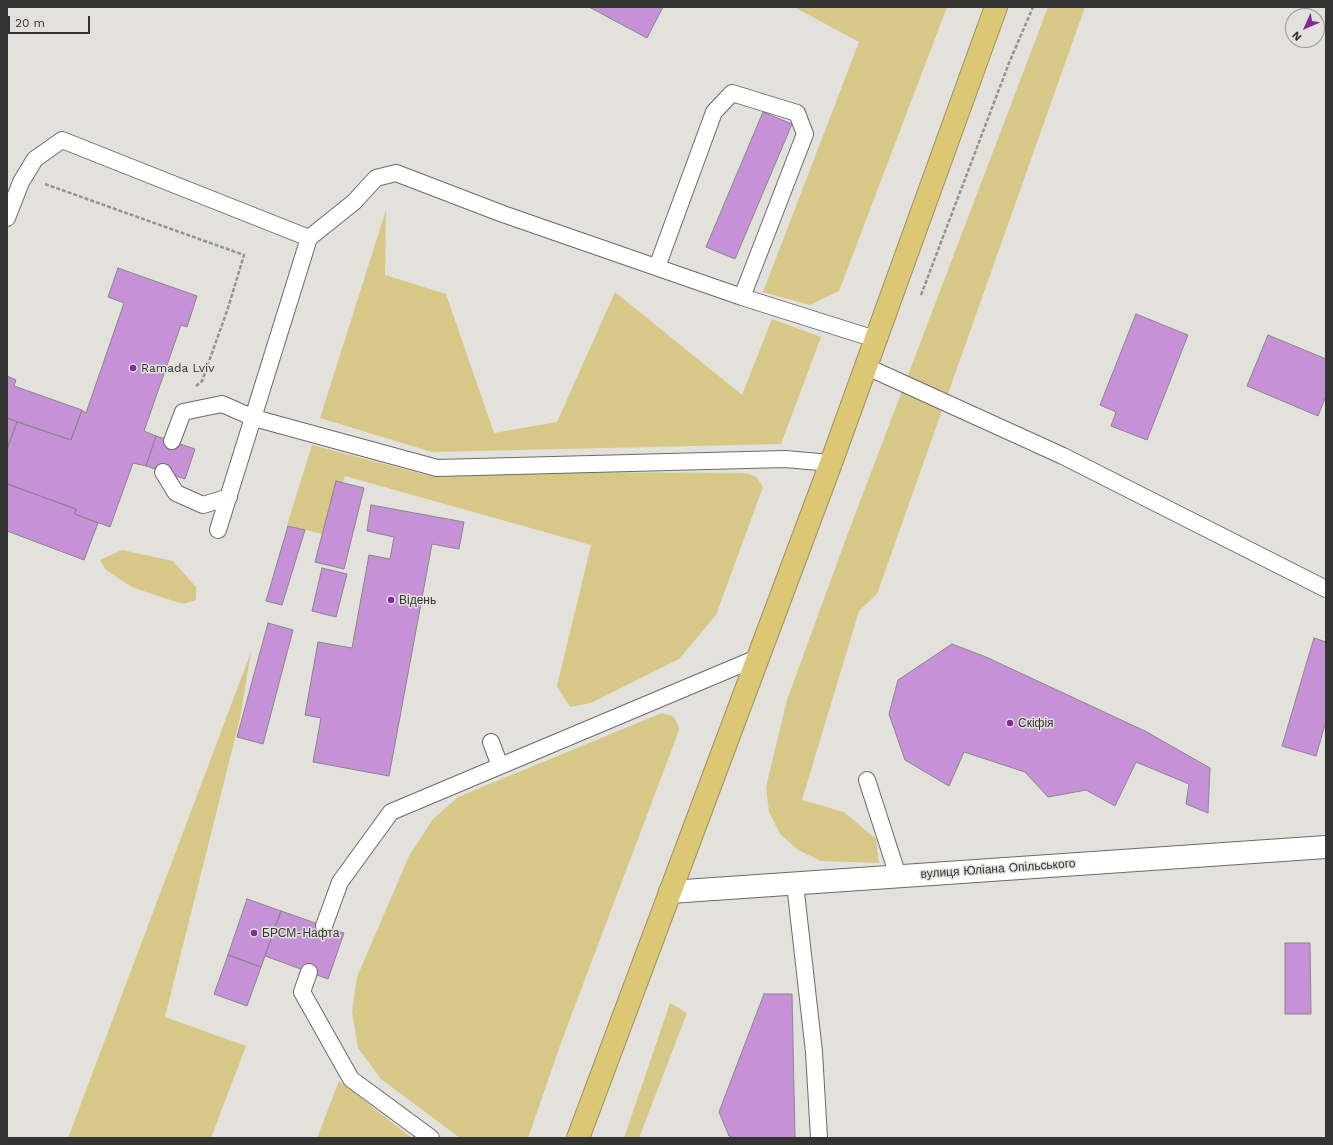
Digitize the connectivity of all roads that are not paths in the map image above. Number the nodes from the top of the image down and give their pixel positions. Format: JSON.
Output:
{"nodes":[{"id":1,"x":996,"y":7,"type":"edge"},
{"id":2,"x":7,"y":218,"type":"edge"},
{"id":3,"x":310,"y":238,"type":"junction"},
{"id":4,"x":658,"y":267,"type":"junction"},
{"id":5,"x":742,"y":297,"type":"junction"},
{"id":6,"x":875,"y":339,"type":"junction"},
{"id":7,"x":865,"y":366,"type":"junction"},
{"id":8,"x":254,"y":418,"type":"junction"},
{"id":9,"x":172,"y":441,"type":"dead end"},
{"id":10,"x":831,"y":463,"type":"junction"},
{"id":11,"x":163,"y":472,"type":"dead end"},
{"id":12,"x":229,"y":497,"type":"junction"},
{"id":13,"x":218,"y":530,"type":"dead end"},
{"id":14,"x":1326,"y":590,"type":"edge"},
{"id":15,"x":759,"y":657,"type":"junction"},
{"id":16,"x":491,"y":742,"type":"dead end"},
{"id":17,"x":500,"y":766,"type":"junction"},
{"id":18,"x":867,"y":780,"type":"dead end"},
{"id":19,"x":1326,"y":847,"type":"edge"},
{"id":20,"x":898,"y":876,"type":"junction"},
{"id":21,"x":795,"y":884,"type":"junction"},
{"id":22,"x":670,"y":892,"type":"junction"},
{"id":23,"x":324,"y":926,"type":"dead end"},
{"id":24,"x":309,"y":972,"type":"dead end"},
{"id":25,"x":431,"y":1138,"type":"edge"},
{"id":26,"x":578,"y":1138,"type":"edge"},
{"id":27,"x":819,"y":1138,"type":"edge"}],
"edges":[{"from":1,"to":6,"type":"highway"},
{"from":2,"to":3,"type":"lane"},
{"from":3,"to":4,"type":"lane"},
{"from":3,"to":8,"type":"lane"},
{"from":4,"to":5,"type":"lane"},
{"from":4,"to":5,"type":"lane"},
{"from":5,"to":6,"type":"lane"},
{"from":6,"to":7,"type":"highway"},
{"from":7,"to":10,"type":"highway"},
{"from":7,"to":14,"type":"lane"},
{"from":8,"to":9,"type":"lane"},
{"from":8,"to":10,"type":"lane"},
{"from":8,"to":12,"type":"lane"},
{"from":10,"to":15,"type":"highway"},
{"from":11,"to":12,"type":"lane"},
{"from":12,"to":13,"type":"lane"},
{"from":15,"to":17,"type":"lane"},
{"from":15,"to":22,"type":"highway"},
{"from":16,"to":17,"type":"lane"},
{"from":17,"to":23,"type":"lane"},
{"from":18,"to":20,"type":"lane"},
{"from":19,"to":20,"type":"street","name":"вулиця Юліана Опільського"},
{"from":20,"to":21,"type":"street","name":"вулиця Юліана Опільського"},
{"from":21,"to":22,"type":"street","name":"вулиця Юліана Опільського"},
{"from":21,"to":27,"type":"lane"},
{"from":22,"to":26,"type":"highway"},
{"from":24,"to":25,"type":"lane"}]}
